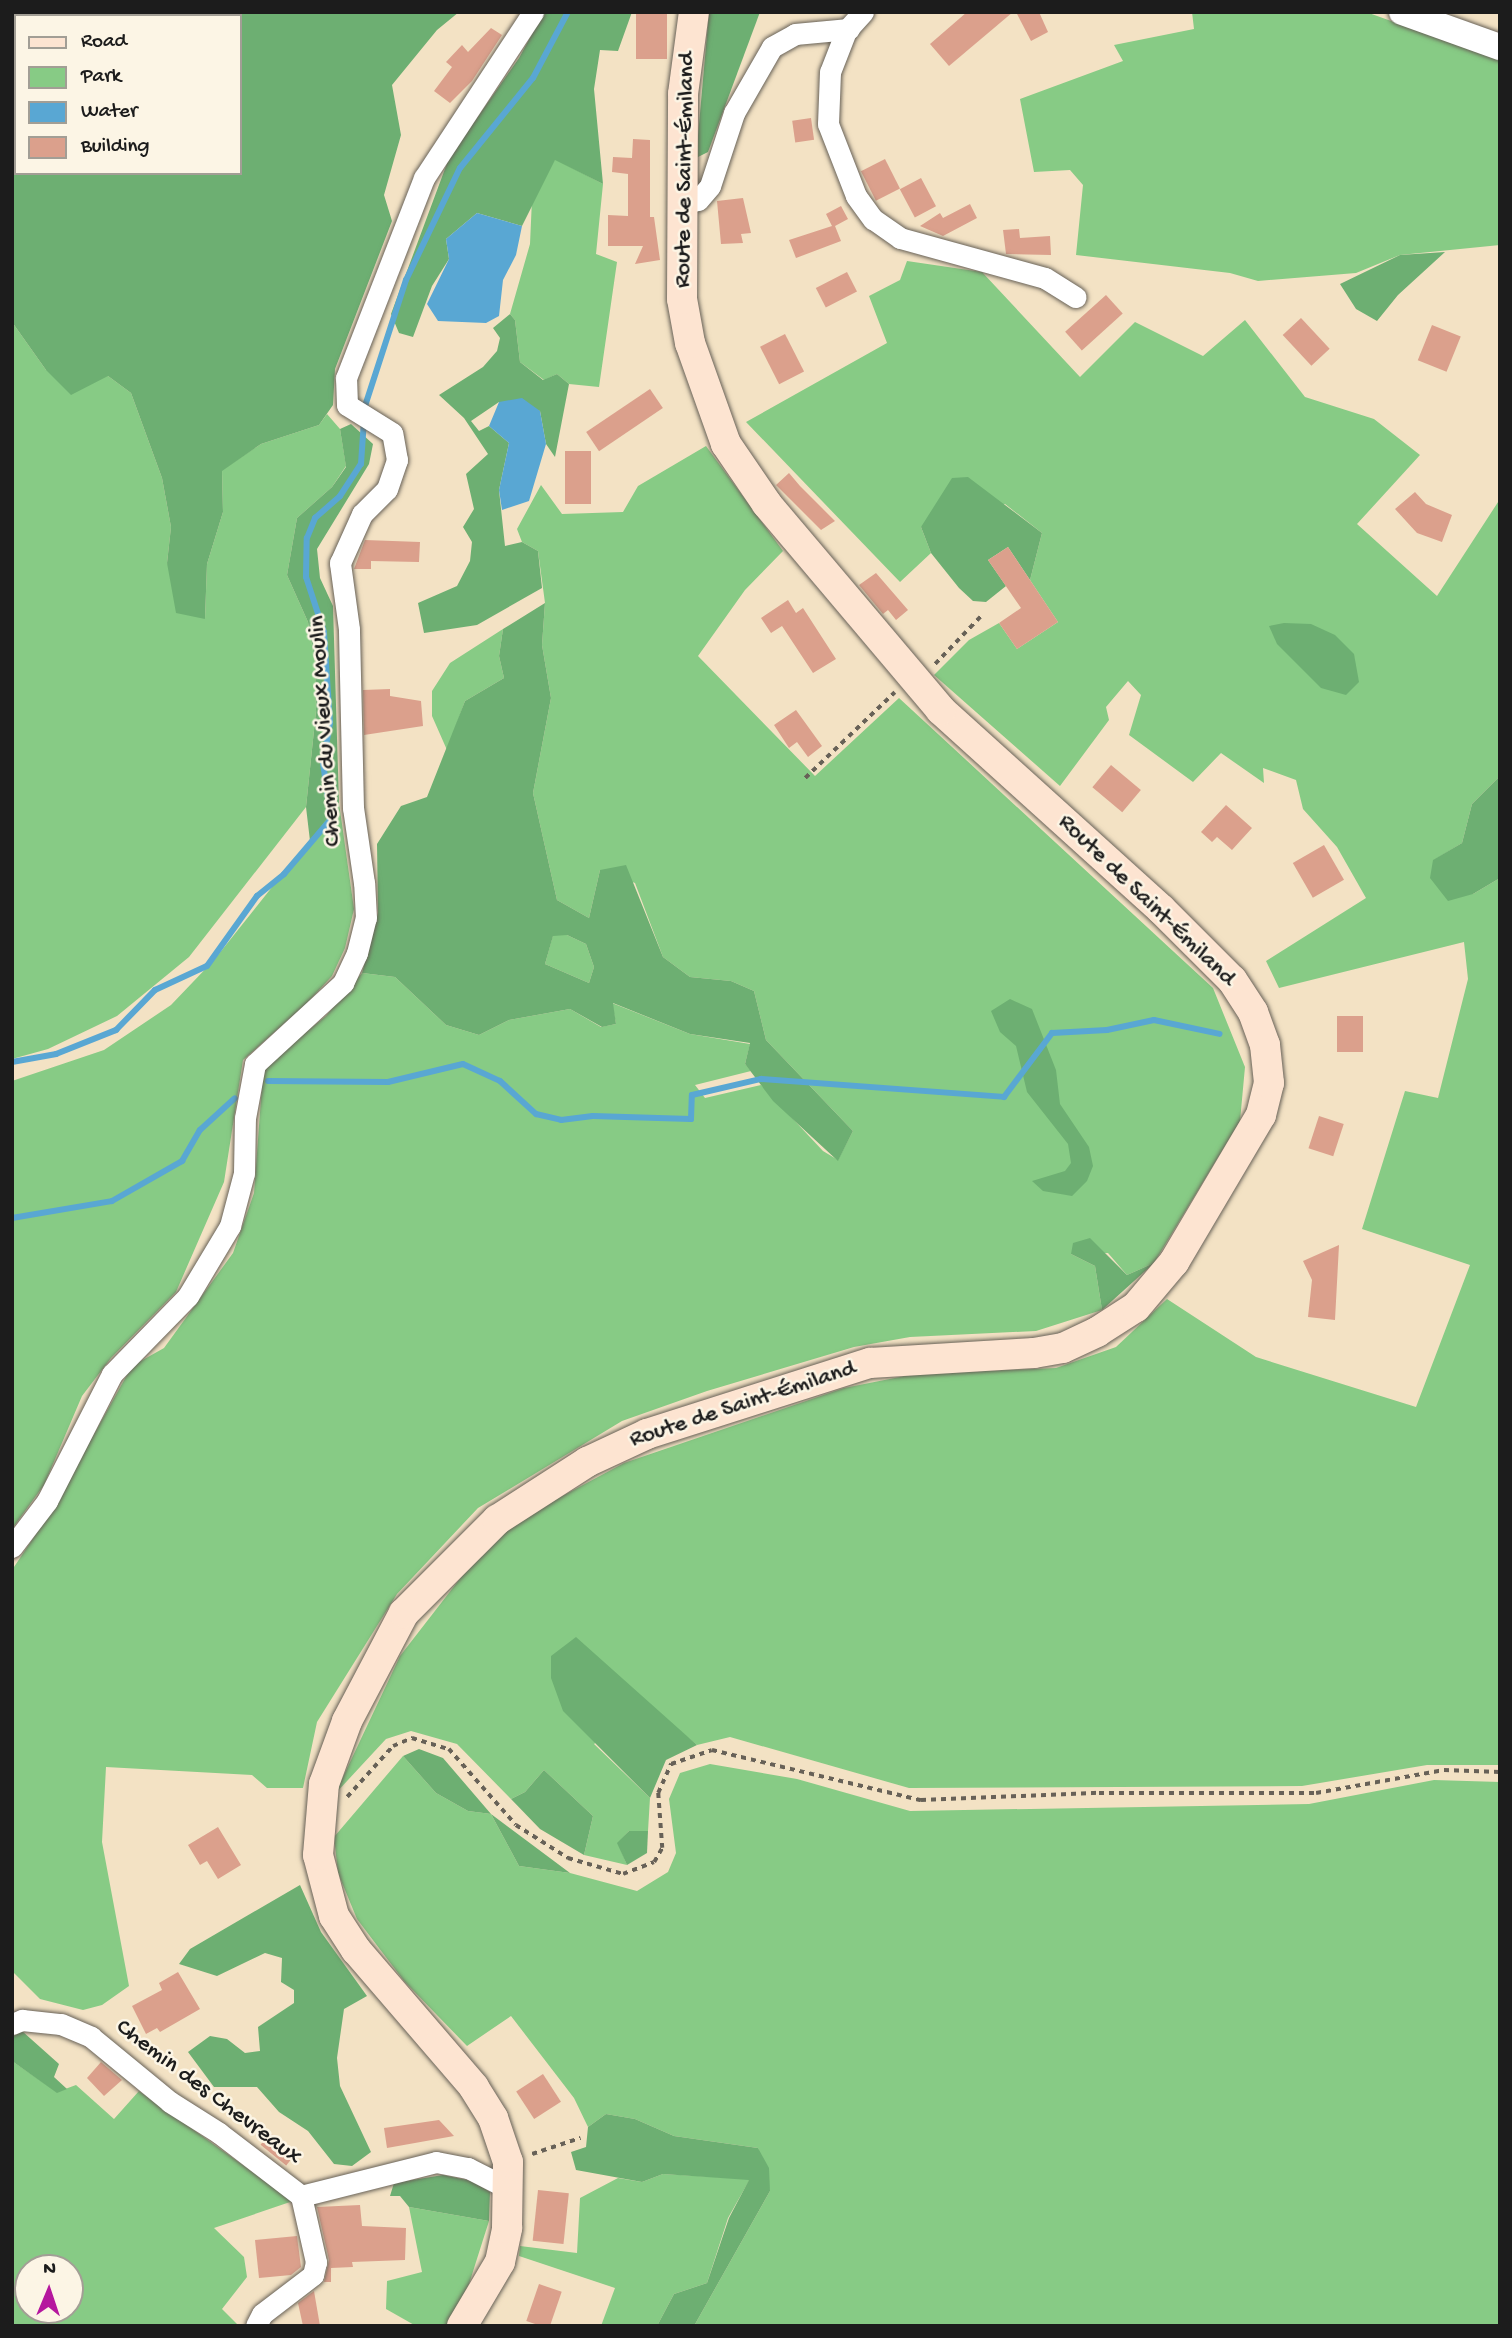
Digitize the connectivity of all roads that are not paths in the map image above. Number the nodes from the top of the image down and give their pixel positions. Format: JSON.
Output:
{"nodes":[{"id":1,"x":533,"y":12,"type":"edge"},
{"id":2,"x":694,"y":12,"type":"edge"},
{"id":3,"x":863,"y":12,"type":"edge"},
{"id":4,"x":1402,"y":12,"type":"edge"},
{"id":5,"x":849,"y":29,"type":"junction"},
{"id":6,"x":1500,"y":47,"type":"edge"},
{"id":7,"x":680,"y":205,"type":"junction"},
{"id":8,"x":1075,"y":298,"type":"dead end"},
{"id":9,"x":12,"y":1547,"type":"edge"},
{"id":10,"x":12,"y":2024,"type":"edge"},
{"id":11,"x":509,"y":2176,"type":"junction"},
{"id":12,"x":301,"y":2196,"type":"junction"},
{"id":13,"x":256,"y":2326,"type":"edge"},
{"id":14,"x":462,"y":2326,"type":"edge"}],
"edges":[{"from":1,"to":9,"type":"street","name":"Chemin du Vieux Moulin"},
{"from":2,"to":7,"type":"main road","name":"Route de Saint-Émiland"},
{"from":3,"to":5,"type":"street"},
{"from":4,"to":6,"type":"street"},
{"from":5,"to":7,"type":"street"},
{"from":5,"to":8,"type":"street"},
{"from":7,"to":11,"type":"main road","name":"Route de Saint-Émiland"},
{"from":10,"to":12,"type":"street","name":"Chemin des Chevreaux"},
{"from":11,"to":12,"type":"street"},
{"from":11,"to":14,"type":"main road","name":"Route de Saint-Émiland"},
{"from":12,"to":13,"type":"street","name":"Chemin des Chevreaux"}]}
